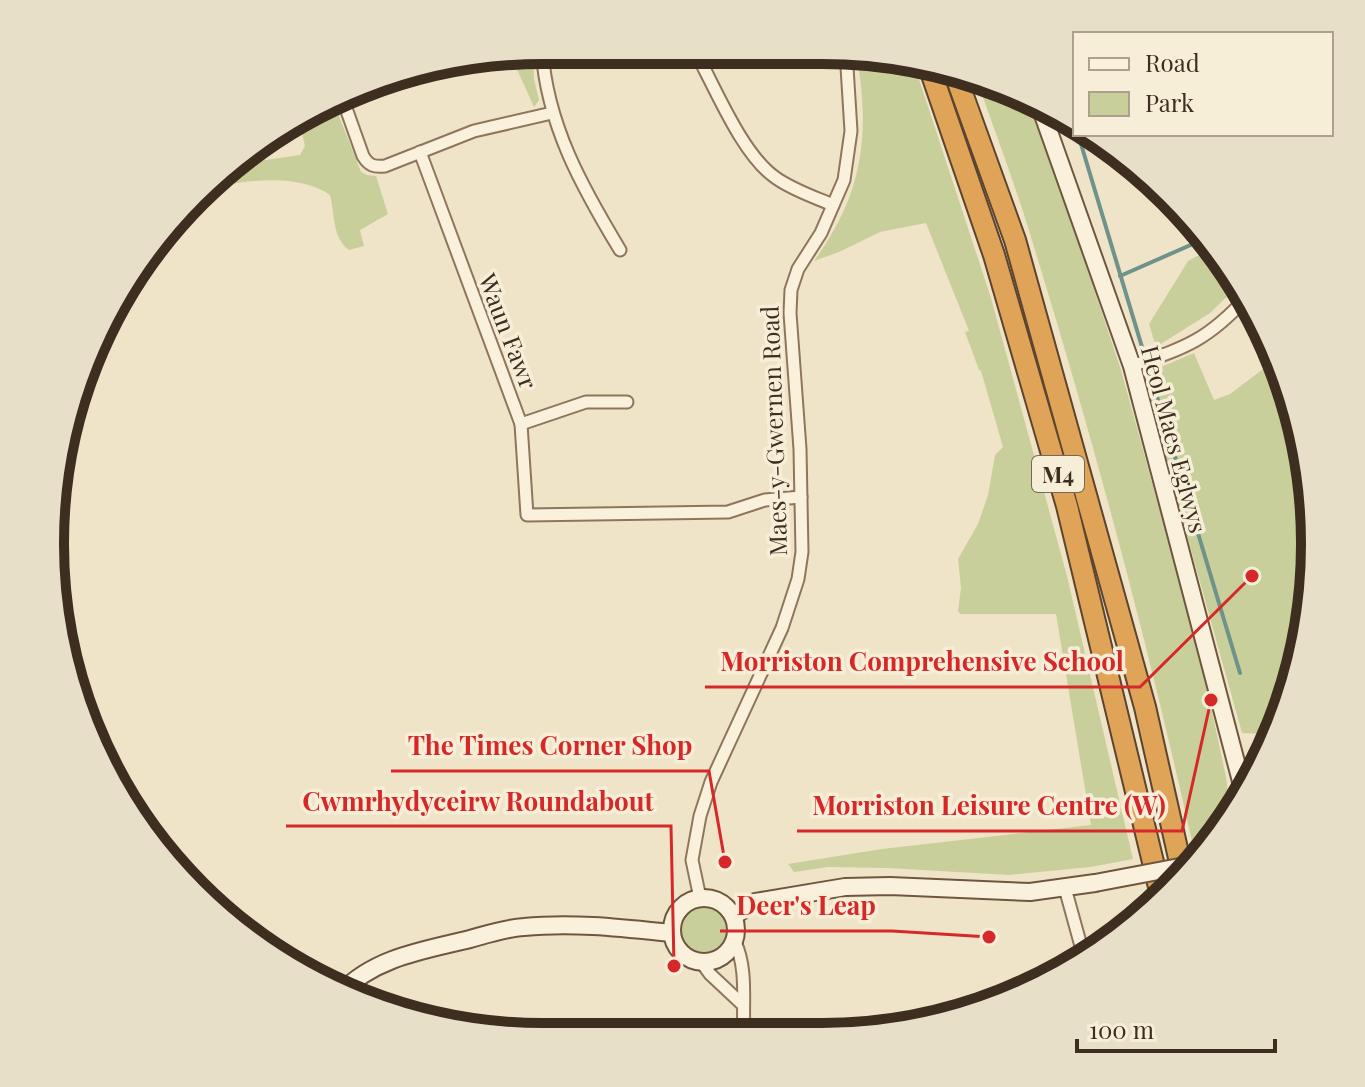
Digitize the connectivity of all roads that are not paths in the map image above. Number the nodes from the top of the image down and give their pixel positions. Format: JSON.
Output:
{"nodes":[{"id":1,"x":544,"y":64,"type":"edge"},
{"id":2,"x":702,"y":64,"type":"edge"},
{"id":3,"x":847,"y":65,"type":"edge"},
{"id":4,"x":933,"y":77,"type":"edge"},
{"id":5,"x":959,"y":84,"type":"edge"},
{"id":6,"x":345,"y":107,"type":"edge"},
{"id":7,"x":552,"y":113,"type":"junction"},
{"id":8,"x":1044,"y":119,"type":"edge"},
{"id":9,"x":420,"y":152,"type":"junction"},
{"id":10,"x":833,"y":205,"type":"junction"},
{"id":11,"x":620,"y":250,"type":"dead end"},
{"id":12,"x":1238,"y":306,"type":"edge"},
{"id":13,"x":1132,"y":366,"type":"junction"},
{"id":14,"x":627,"y":402,"type":"dead end"},
{"id":15,"x":521,"y":424,"type":"junction"},
{"id":16,"x":801,"y":497,"type":"junction"},
{"id":17,"x":1240,"y":778,"type":"edge"},
{"id":18,"x":1180,"y":862,"type":"edge"},
{"id":19,"x":1175,"y":868,"type":"edge"},
{"id":20,"x":1159,"y":885,"type":"edge"},
{"id":21,"x":1065,"y":888,"type":"junction"},
{"id":22,"x":700,"y":898,"type":"junction"},
{"id":23,"x":734,"y":916,"type":"junction"},
{"id":24,"x":671,"y":933,"type":"junction"},
{"id":25,"x":735,"y":942,"type":"junction"},
{"id":26,"x":1081,"y":946,"type":"edge"},
{"id":27,"x":702,"y":963,"type":"junction"},
{"id":28,"x":353,"y":984,"type":"edge"},
{"id":29,"x":742,"y":1004,"type":"junction"},
{"id":30,"x":743,"y":1023,"type":"edge"}],
"edges":[{"from":1,"to":7,"type":"street"},
{"from":2,"to":10,"type":"street"},
{"from":3,"to":10,"type":"street","name":"Maes-y-Gwernen Road"},
{"from":4,"to":20,"type":"highway","number":"M4"},
{"from":5,"to":18,"type":"highway","number":"M4"},
{"from":6,"to":9,"type":"street"},
{"from":7,"to":9,"type":"street"},
{"from":7,"to":11,"type":"street"},
{"from":8,"to":13,"type":"street","name":"Heol Maes Eglwys"},
{"from":9,"to":15,"type":"street","name":"Waun Fawr"},
{"from":10,"to":16,"type":"street","name":"Maes-y-Gwernen Road"},
{"from":12,"to":13,"type":"street"},
{"from":13,"to":17,"type":"street","name":"Heol Maes Eglwys"},
{"from":14,"to":15,"type":"street","name":"Waun Fawr"},
{"from":15,"to":16,"type":"street"},
{"from":16,"to":22,"type":"street","name":"Maes-y-Gwernen Road"},
{"from":19,"to":21,"type":"street","bridge":true},
{"from":21,"to":23,"type":"street"},
{"from":21,"to":26,"type":"street"},
{"from":22,"to":23,"type":"street"},
{"from":22,"to":24,"type":"street"},
{"from":23,"to":25,"type":"street"},
{"from":24,"to":27,"type":"street"},
{"from":24,"to":28,"type":"street"},
{"from":25,"to":27,"type":"street"},
{"from":25,"to":29,"type":"street"},
{"from":27,"to":29,"type":"street"},
{"from":29,"to":30,"type":"street"}]}
